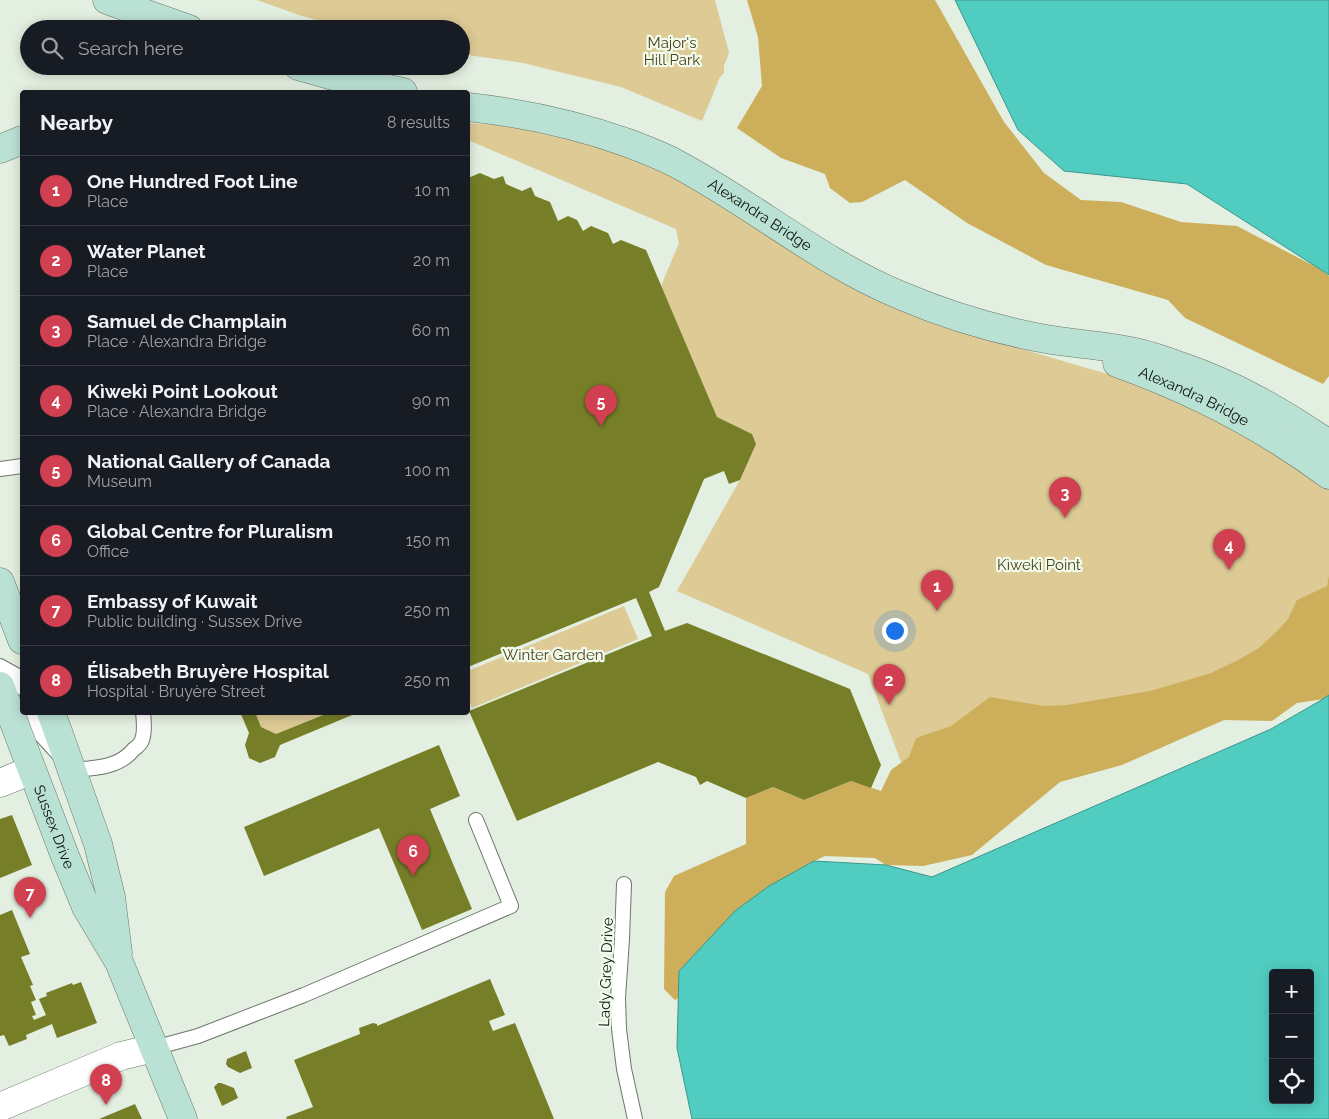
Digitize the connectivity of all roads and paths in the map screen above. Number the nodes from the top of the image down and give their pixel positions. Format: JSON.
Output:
{"nodes":[{"id":1,"x":107,"y":0,"type":"edge"},
{"id":2,"x":164,"y":20,"type":"edge"},
{"id":3,"x":329,"y":75,"type":"edge"},
{"id":4,"x":393,"y":90,"type":"edge"},
{"id":5,"x":470,"y":107,"type":"edge"},
{"id":6,"x":20,"y":141,"type":"edge"},
{"id":7,"x":0,"y":149,"type":"edge"},
{"id":8,"x":1326,"y":462,"type":"edge"},
{"id":9,"x":20,"y":466,"type":"edge"},
{"id":10,"x":0,"y":470,"type":"edge"},
{"id":11,"x":0,"y":582,"type":"edge"},
{"id":12,"x":20,"y":635,"type":"edge"},
{"id":13,"x":0,"y":666,"type":"edge"},
{"id":14,"x":20,"y":682,"type":"edge"},
{"id":15,"x":0,"y":686,"type":"edge"},
{"id":16,"x":34,"y":715,"type":"edge"},
{"id":17,"x":52,"y":715,"type":"edge"},
{"id":18,"x":143,"y":715,"type":"edge"},
{"id":19,"x":32,"y":770,"type":"junction"},
{"id":20,"x":73,"y":770,"type":"junction"},
{"id":21,"x":0,"y":782,"type":"edge"},
{"id":22,"x":476,"y":820,"type":"dead end"},
{"id":23,"x":624,"y":884,"type":"dead end"},
{"id":24,"x":119,"y":962,"type":"junction"},
{"id":25,"x":154,"y":1048,"type":"junction"},
{"id":26,"x":0,"y":1106,"type":"edge"},
{"id":27,"x":183,"y":1119,"type":"edge"},
{"id":28,"x":635,"y":1119,"type":"edge"}],
"edges":[{"from":1,"to":2,"type":"main road"},
{"from":3,"to":4,"type":"main road"},
{"from":5,"to":8,"type":"main road","name":"Alexandra Bridge"},
{"from":6,"to":7,"type":"main road"},
{"from":9,"to":10,"type":"lane"},
{"from":11,"to":12,"type":"main road"},
{"from":13,"to":14,"type":"lane"},
{"from":15,"to":19,"type":"main road","name":"Sussex Drive"},
{"from":16,"to":20,"type":"lane"},
{"from":17,"to":20,"type":"main road","name":"Sussex Drive"},
{"from":18,"to":20,"type":"lane"},
{"from":19,"to":21,"type":"street"},
{"from":19,"to":24,"type":"main road","name":"Sussex Drive"},
{"from":20,"to":24,"type":"main road","name":"Sussex Drive"},
{"from":22,"to":25,"type":"lane"},
{"from":23,"to":28,"type":"lane","name":"Lady Grey Drive"},
{"from":24,"to":25,"type":"main road","name":"Sussex Drive"},
{"from":25,"to":26,"type":"street"},
{"from":25,"to":27,"type":"main road","name":"Sussex Drive"}]}
